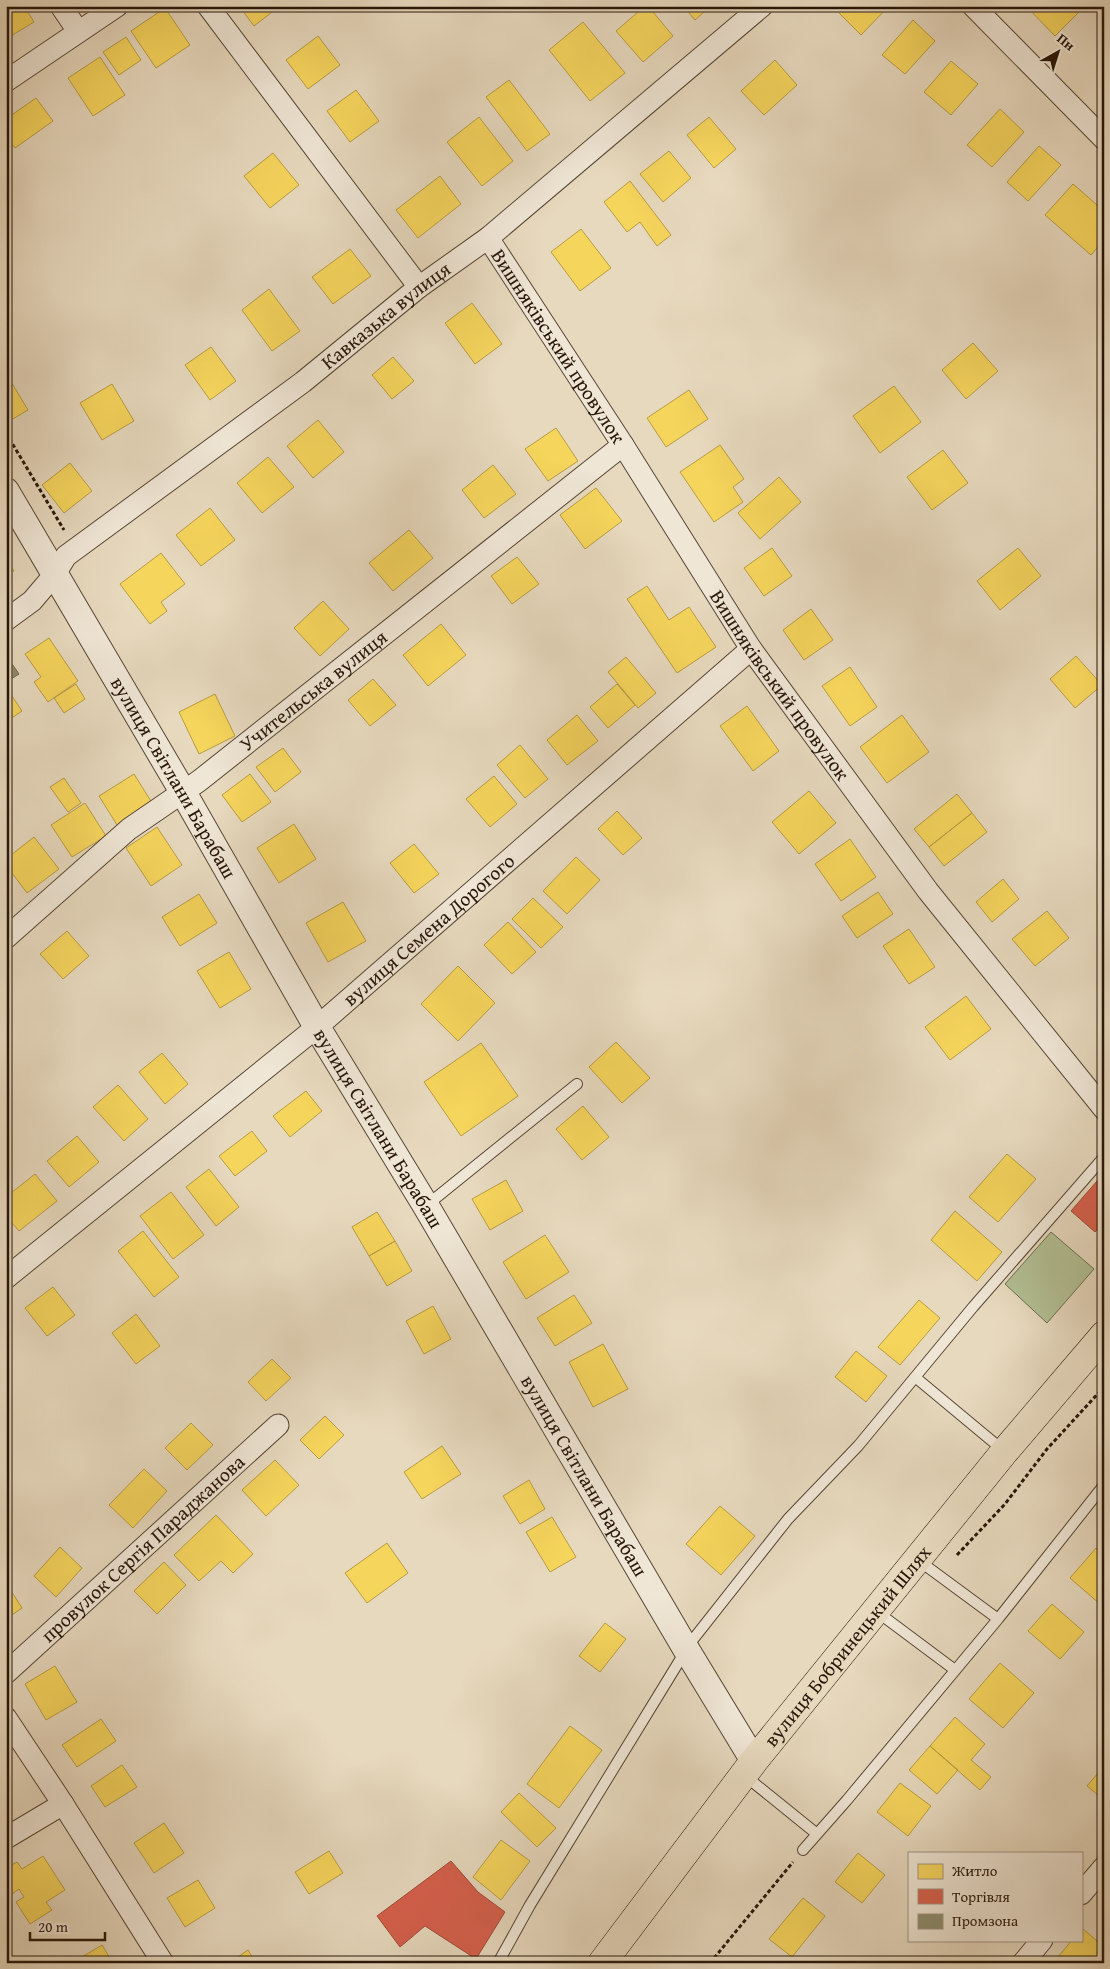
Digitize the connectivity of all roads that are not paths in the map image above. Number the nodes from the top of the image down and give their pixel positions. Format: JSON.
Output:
{"nodes":[{"id":1,"x":61,"y":6,"type":"edge"},
{"id":2,"x":117,"y":6,"type":"edge"},
{"id":3,"x":208,"y":6,"type":"edge"},
{"id":4,"x":762,"y":6,"type":"edge"},
{"id":5,"x":973,"y":6,"type":"edge"},
{"id":6,"x":78,"y":31,"type":"junction"},
{"id":7,"x":6,"y":81,"type":"edge"},
{"id":8,"x":1104,"y":139,"type":"edge"},
{"id":9,"x":488,"y":238,"type":"junction"},
{"id":10,"x":419,"y":287,"type":"junction"},
{"id":11,"x":623,"y":445,"type":"junction"},
{"id":12,"x":6,"y":491,"type":"edge"},
{"id":13,"x":55,"y":574,"type":"junction"},
{"id":14,"x":6,"y":620,"type":"edge"},
{"id":15,"x":751,"y":649,"type":"junction"},
{"id":16,"x":183,"y":792,"type":"junction"},
{"id":17,"x":6,"y":938,"type":"edge"},
{"id":18,"x":317,"y":1027,"type":"junction"},
{"id":19,"x":577,"y":1084,"type":"dead end"},
{"id":20,"x":1104,"y":1109,"type":"edge"},
{"id":21,"x":1104,"y":1157,"type":"edge"},
{"id":22,"x":426,"y":1206,"type":"junction"},
{"id":23,"x":6,"y":1278,"type":"edge"},
{"id":24,"x":1104,"y":1335,"type":"edge"},
{"id":25,"x":915,"y":1377,"type":"junction"},
{"id":26,"x":278,"y":1425,"type":"dead end"},
{"id":27,"x":1005,"y":1451,"type":"junction"},
{"id":28,"x":1104,"y":1485,"type":"edge"},
{"id":29,"x":926,"y":1567,"type":"junction"},
{"id":30,"x":875,"y":1610,"type":"junction"},
{"id":31,"x":998,"y":1619,"type":"junction"},
{"id":32,"x":686,"y":1649,"type":"junction"},
{"id":33,"x":955,"y":1670,"type":"junction"},
{"id":34,"x":6,"y":1673,"type":"edge"},
{"id":35,"x":6,"y":1718,"type":"edge"},
{"id":36,"x":749,"y":1768,"type":"junction"},
{"id":37,"x":63,"y":1804,"type":"junction"},
{"id":38,"x":817,"y":1834,"type":"junction"},
{"id":39,"x":6,"y":1838,"type":"edge"},
{"id":40,"x":803,"y":1850,"type":"road end"},
{"id":41,"x":1104,"y":1867,"type":"edge"},
{"id":42,"x":1082,"y":1893,"type":"edge"},
{"id":43,"x":1040,"y":1942,"type":"edge"},
{"id":44,"x":163,"y":1963,"type":"edge"},
{"id":45,"x":498,"y":1963,"type":"edge"},
{"id":46,"x":602,"y":1963,"type":"edge"},
{"id":47,"x":1023,"y":1963,"type":"edge"}],
"edges":[{"from":1,"to":6,"type":"street"},
{"from":2,"to":6,"type":"street"},
{"from":3,"to":10,"type":"street"},
{"from":4,"to":9,"type":"street","name":"Кавказька вулиця"},
{"from":5,"to":8,"type":"street"},
{"from":6,"to":7,"type":"street"},
{"from":9,"to":10,"type":"street","name":"Кавказька вулиця"},
{"from":9,"to":11,"type":"street","name":"Вишняківський провулок"},
{"from":10,"to":13,"type":"street","name":"Кавказька вулиця"},
{"from":11,"to":15,"type":"street","name":"Вишняківський провулок"},
{"from":11,"to":16,"type":"street","name":"Учительська вулиця"},
{"from":12,"to":13,"type":"street","name":"вулиця Світлани Барабаш"},
{"from":13,"to":14,"type":"street","name":"Кавказька вулиця"},
{"from":13,"to":16,"type":"street","name":"вулиця Світлани Барабаш"},
{"from":15,"to":18,"type":"street","name":"вулиця Семена Дорогого"},
{"from":15,"to":20,"type":"street","name":"Вишняківський провулок"},
{"from":16,"to":17,"type":"street","name":"Учительська вулиця"},
{"from":16,"to":18,"type":"street","name":"вулиця Світлани Барабаш"},
{"from":18,"to":22,"type":"street","name":"вулиця Світлани Барабаш"},
{"from":18,"to":23,"type":"street","name":"вулиця Семена Дорогого"},
{"from":19,"to":22,"type":"lane"},
{"from":21,"to":25,"type":"lane"},
{"from":22,"to":32,"type":"street","name":"вулиця Світлани Барабаш"},
{"from":24,"to":27,"type":"main road","name":"вулиця Бобринецький Шлях"},
{"from":25,"to":27,"type":"lane"},
{"from":25,"to":32,"type":"lane"},
{"from":26,"to":34,"type":"street","name":"провулок Сергія Параджанова"},
{"from":27,"to":29,"type":"main road","name":"вулиця Бобринецький Шлях"},
{"from":28,"to":31,"type":"lane"},
{"from":29,"to":30,"type":"main road","name":"вулиця Бобринецький Шлях"},
{"from":29,"to":31,"type":"lane"},
{"from":30,"to":33,"type":"lane"},
{"from":30,"to":36,"type":"main road","name":"вулиця Бобринецький Шлях"},
{"from":31,"to":33,"type":"lane"},
{"from":32,"to":36,"type":"street","name":"вулиця Світлани Барабаш"},
{"from":32,"to":45,"type":"lane"},
{"from":33,"to":38,"type":"lane"},
{"from":35,"to":37,"type":"street"},
{"from":36,"to":38,"type":"lane"},
{"from":36,"to":46,"type":"main road","name":"вулиця Бобринецький Шлях"},
{"from":37,"to":39,"type":"street"},
{"from":37,"to":44,"type":"street"},
{"from":38,"to":40,"type":"lane"},
{"from":41,"to":42,"type":"street"},
{"from":43,"to":47,"type":"street"}]}
